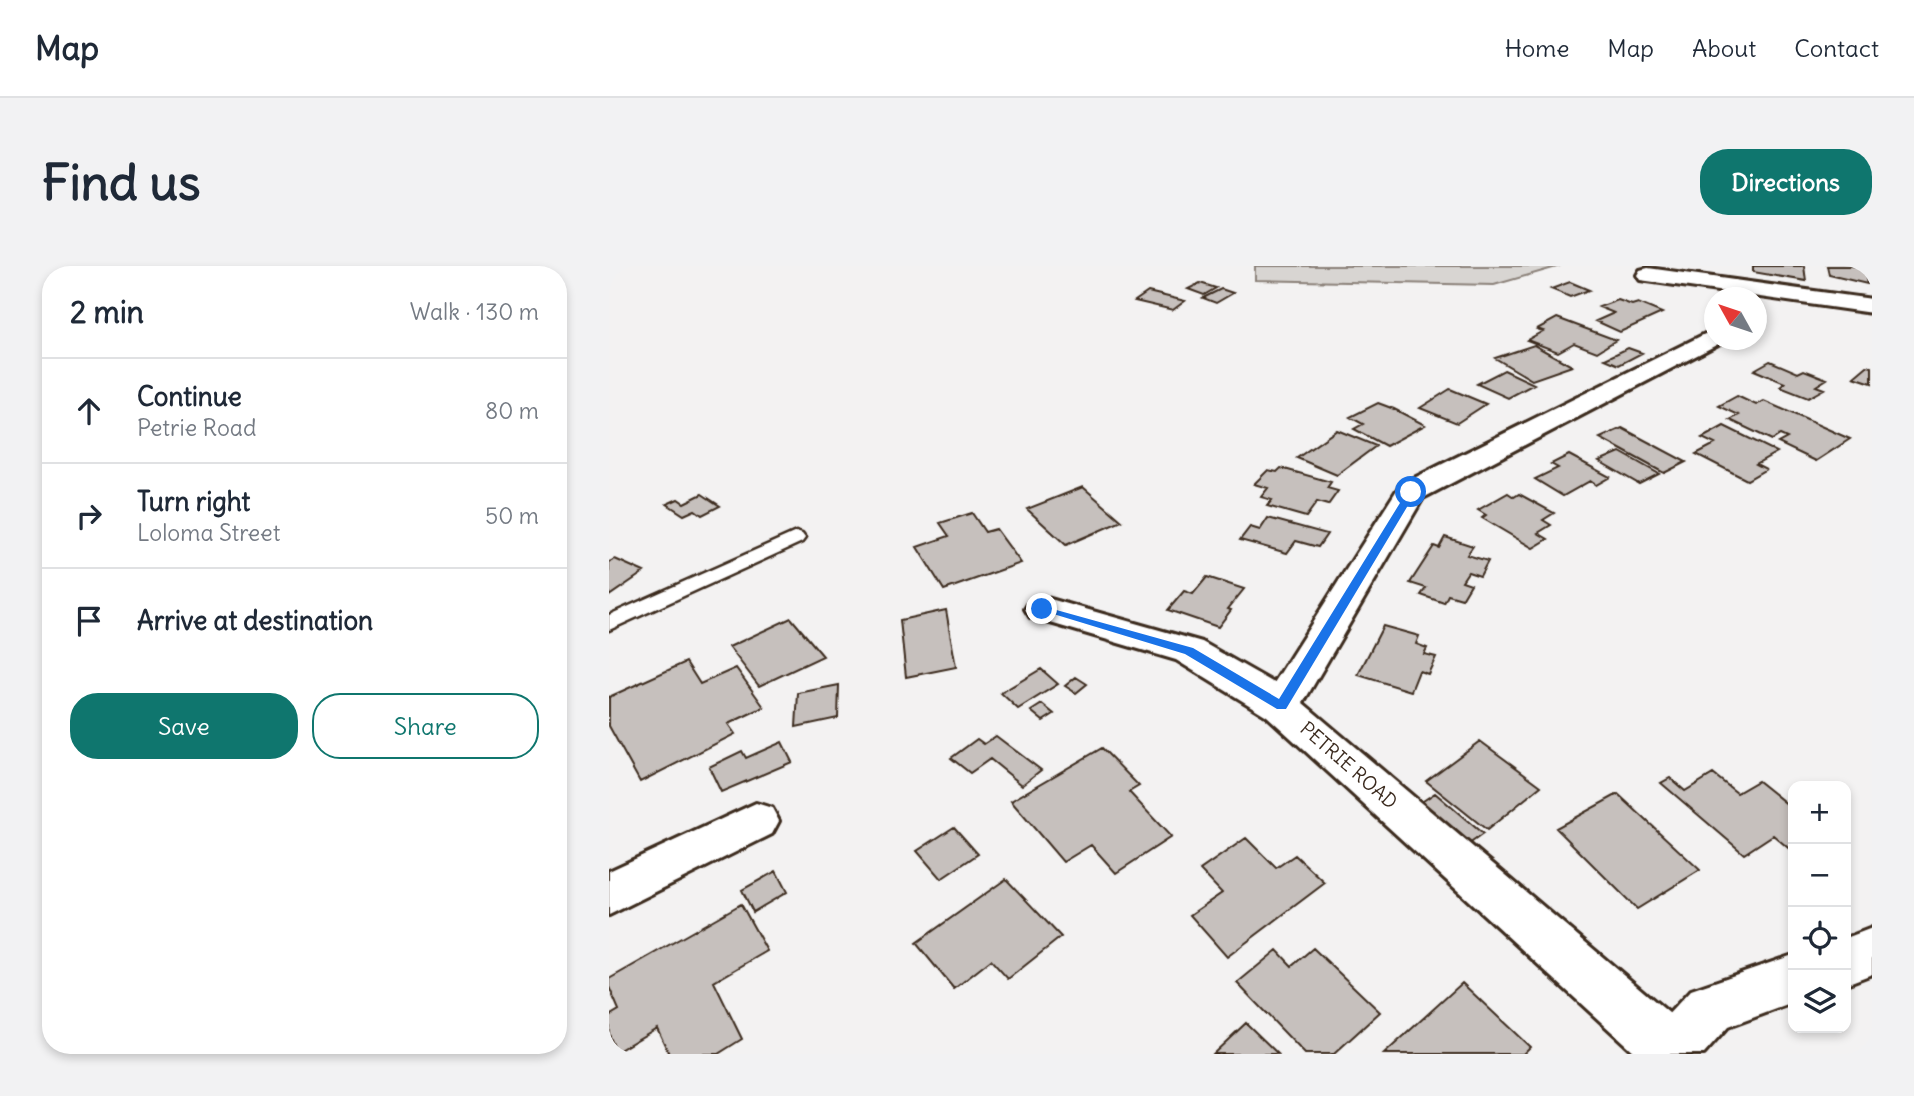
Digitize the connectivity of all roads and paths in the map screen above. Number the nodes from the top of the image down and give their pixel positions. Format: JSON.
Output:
{"nodes":[{"id":1,"x":1648,"y":275,"type":"dead end"},
{"id":2,"x":1794,"y":295,"type":"junction"},
{"id":3,"x":1872,"y":306,"type":"edge"},
{"id":4,"x":1767,"y":308,"type":"edge"},
{"id":5,"x":1704,"y":341,"type":"edge"},
{"id":6,"x":796,"y":538,"type":"dead end"},
{"id":7,"x":1042,"y":609,"type":"dead end"},
{"id":8,"x":609,"y":623,"type":"edge"},
{"id":9,"x":1281,"y":706,"type":"junction"},
{"id":10,"x":756,"y":821,"type":"dead end"},
{"id":11,"x":609,"y":894,"type":"edge"},
{"id":12,"x":1872,"y":951,"type":"edge"},
{"id":13,"x":1851,"y":959,"type":"edge"},
{"id":14,"x":1788,"y":981,"type":"edge"},
{"id":15,"x":1669,"y":1051,"type":"edge"}],
"edges":[{"from":1,"to":2,"type":"street"},
{"from":2,"to":3,"type":"street"},
{"from":2,"to":4,"type":"street"},
{"from":5,"to":9,"type":"street"},
{"from":6,"to":8,"type":"lane"},
{"from":7,"to":9,"type":"street","name":"PETRIE ROAD"},
{"from":9,"to":15,"type":"street","name":"PETRIE ROAD"},
{"from":10,"to":11,"type":"street"},
{"from":12,"to":13,"type":"street"},
{"from":14,"to":15,"type":"street"}]}
